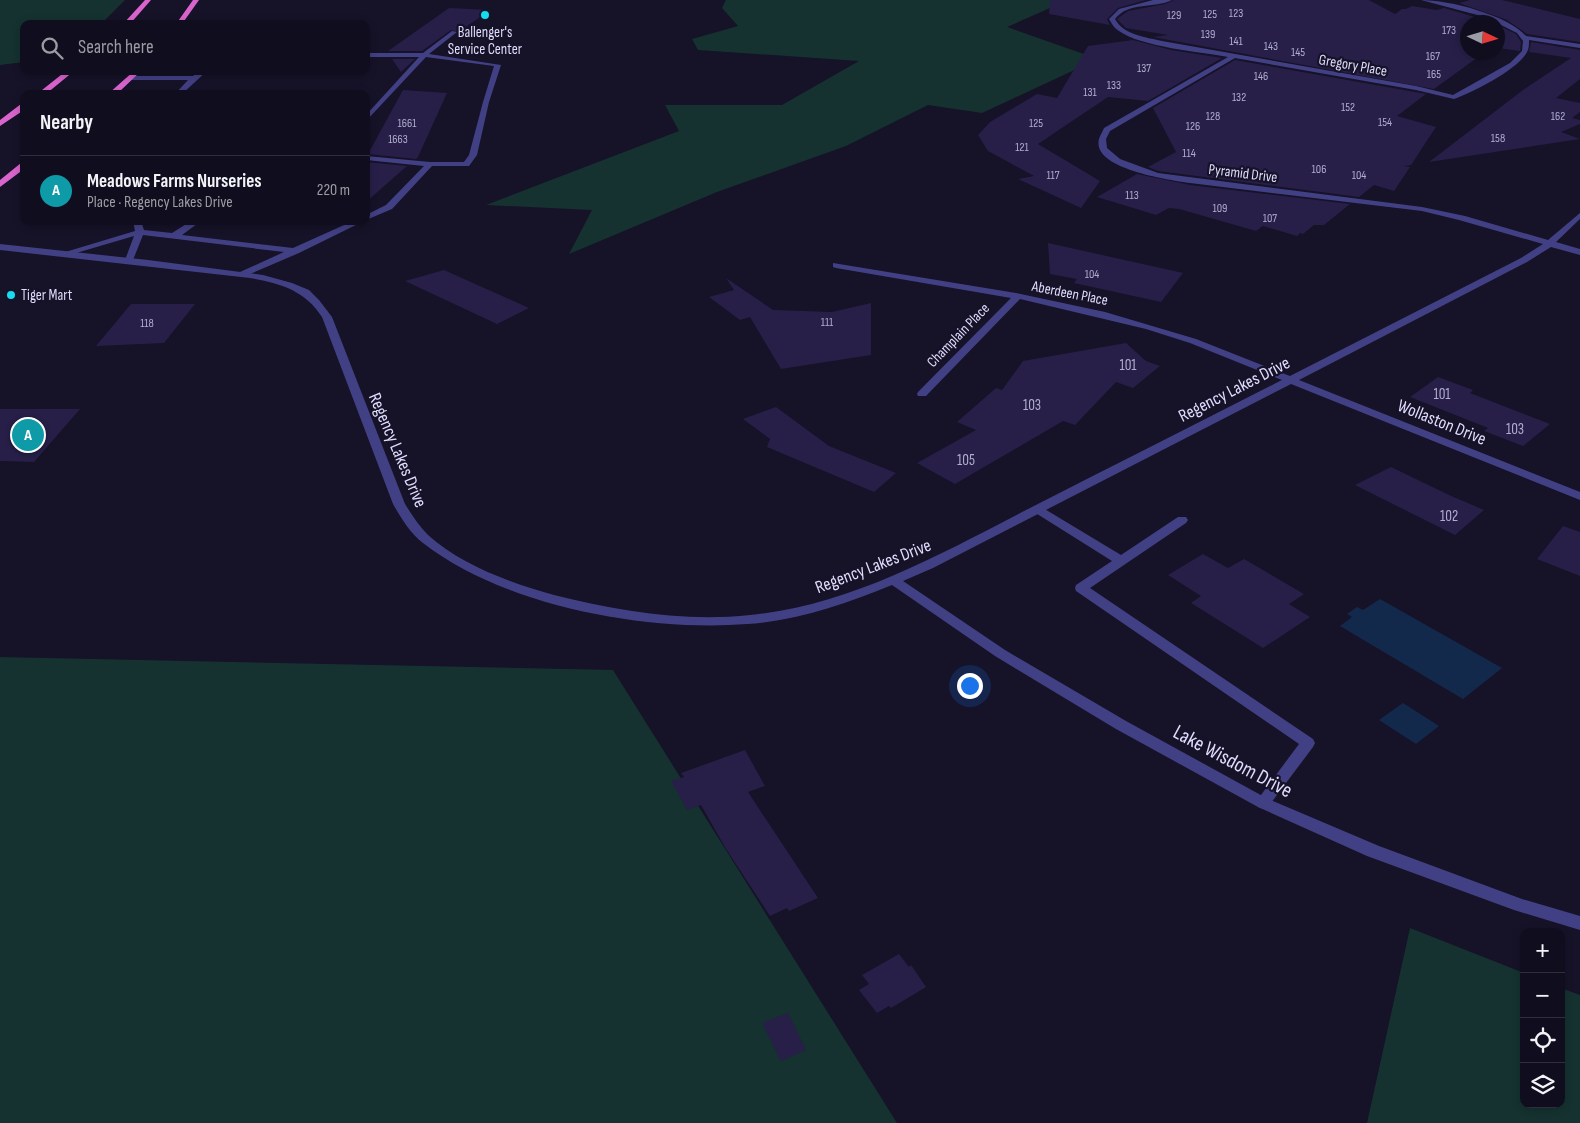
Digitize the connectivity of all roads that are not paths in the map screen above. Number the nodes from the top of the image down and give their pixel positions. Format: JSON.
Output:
{"nodes":[{"id":1,"x":148,"y":0,"type":"edge"},
{"id":2,"x":196,"y":0,"type":"edge"},
{"id":3,"x":1169,"y":0,"type":"edge"},
{"id":4,"x":1424,"y":0,"type":"edge"},
{"id":5,"x":130,"y":20,"type":"edge"},
{"id":6,"x":182,"y":20,"type":"edge"},
{"id":7,"x":454,"y":32,"type":"dead end"},
{"id":8,"x":1525,"y":38,"type":"junction"},
{"id":9,"x":1580,"y":46,"type":"edge"},
{"id":10,"x":370,"y":55,"type":"edge"},
{"id":11,"x":424,"y":56,"type":"junction"},
{"id":12,"x":1234,"y":56,"type":"junction"},
{"id":13,"x":66,"y":75,"type":"edge"},
{"id":14,"x":134,"y":75,"type":"edge"},
{"id":15,"x":198,"y":75,"type":"edge"},
{"id":16,"x":131,"y":78,"type":"junction"},
{"id":17,"x":194,"y":78,"type":"junction"},
{"id":18,"x":46,"y":90,"type":"edge"},
{"id":19,"x":117,"y":90,"type":"edge"},
{"id":20,"x":182,"y":90,"type":"edge"},
{"id":21,"x":20,"y":109,"type":"edge"},
{"id":22,"x":370,"y":115,"type":"edge"},
{"id":23,"x":0,"y":124,"type":"edge"},
{"id":24,"x":370,"y":158,"type":"edge"},
{"id":25,"x":430,"y":164,"type":"junction"},
{"id":26,"x":20,"y":168,"type":"edge"},
{"id":27,"x":0,"y":184,"type":"edge"},
{"id":28,"x":1580,"y":215,"type":"edge"},
{"id":29,"x":370,"y":216,"type":"edge"},
{"id":30,"x":138,"y":225,"type":"edge"},
{"id":31,"x":191,"y":225,"type":"edge"},
{"id":32,"x":350,"y":226,"type":"edge"},
{"id":33,"x":140,"y":232,"type":"junction"},
{"id":34,"x":174,"y":236,"type":"junction"},
{"id":35,"x":1549,"y":244,"type":"junction"},
{"id":36,"x":0,"y":247,"type":"edge"},
{"id":37,"x":296,"y":251,"type":"junction"},
{"id":38,"x":1580,"y":252,"type":"edge"},
{"id":39,"x":66,"y":253,"type":"junction"},
{"id":40,"x":129,"y":260,"type":"junction"},
{"id":41,"x":836,"y":265,"type":"dead end"},
{"id":42,"x":243,"y":274,"type":"junction"},
{"id":43,"x":1017,"y":297,"type":"junction"},
{"id":44,"x":1291,"y":380,"type":"junction"},
{"id":45,"x":922,"y":394,"type":"dead end"},
{"id":46,"x":1580,"y":496,"type":"edge"},
{"id":47,"x":1038,"y":509,"type":"junction"},
{"id":48,"x":1182,"y":520,"type":"dead end"},
{"id":49,"x":1121,"y":561,"type":"junction"},
{"id":50,"x":893,"y":580,"type":"junction"},
{"id":51,"x":1263,"y":802,"type":"junction"},
{"id":52,"x":1580,"y":923,"type":"edge"}],
"edges":[{"from":1,"to":5,"type":"highway"},
{"from":2,"to":6,"type":"highway"},
{"from":3,"to":12,"type":"street","name":"Gregory Place"},
{"from":4,"to":8,"type":"street"},
{"from":7,"to":11,"type":"street"},
{"from":8,"to":9,"type":"street"},
{"from":8,"to":12,"type":"street","name":"Gregory Place"},
{"from":10,"to":11,"type":"street"},
{"from":11,"to":22,"type":"street"},
{"from":11,"to":25,"type":"street"},
{"from":12,"to":35,"type":"street","name":"Pyramid Drive"},
{"from":13,"to":18,"type":"highway"},
{"from":14,"to":16,"type":"highway"},
{"from":15,"to":17,"type":"street"},
{"from":16,"to":17,"type":"street"},
{"from":16,"to":19,"type":"highway"},
{"from":17,"to":20,"type":"street"},
{"from":21,"to":23,"type":"highway"},
{"from":24,"to":25,"type":"street"},
{"from":25,"to":29,"type":"street"},
{"from":26,"to":27,"type":"highway"},
{"from":28,"to":35,"type":"street","name":"Regency Lakes Drive"},
{"from":30,"to":33,"type":"street"},
{"from":31,"to":34,"type":"street"},
{"from":32,"to":37,"type":"street"},
{"from":33,"to":34,"type":"street"},
{"from":33,"to":39,"type":"street"},
{"from":33,"to":40,"type":"street"},
{"from":34,"to":37,"type":"street"},
{"from":35,"to":38,"type":"street"},
{"from":35,"to":44,"type":"street","name":"Regency Lakes Drive"},
{"from":36,"to":39,"type":"street","name":"Regency Lakes Drive"},
{"from":37,"to":42,"type":"street"},
{"from":39,"to":40,"type":"street","name":"Regency Lakes Drive"},
{"from":40,"to":42,"type":"street","name":"Regency Lakes Drive"},
{"from":41,"to":43,"type":"street","name":"Aberdeen Place"},
{"from":42,"to":50,"type":"street","name":"Regency Lakes Drive"},
{"from":43,"to":44,"type":"street","name":"Aberdeen Place"},
{"from":43,"to":45,"type":"street","name":"Champlain Place"},
{"from":44,"to":46,"type":"street","name":"Wollaston Drive"},
{"from":44,"to":47,"type":"street","name":"Regency Lakes Drive"},
{"from":47,"to":49,"type":"street"},
{"from":47,"to":50,"type":"street","name":"Regency Lakes Drive"},
{"from":48,"to":49,"type":"street"},
{"from":49,"to":51,"type":"street"},
{"from":50,"to":51,"type":"street","name":"Lake Wisdom Drive"},
{"from":51,"to":52,"type":"street","name":"Lake Wisdom Drive"}]}
